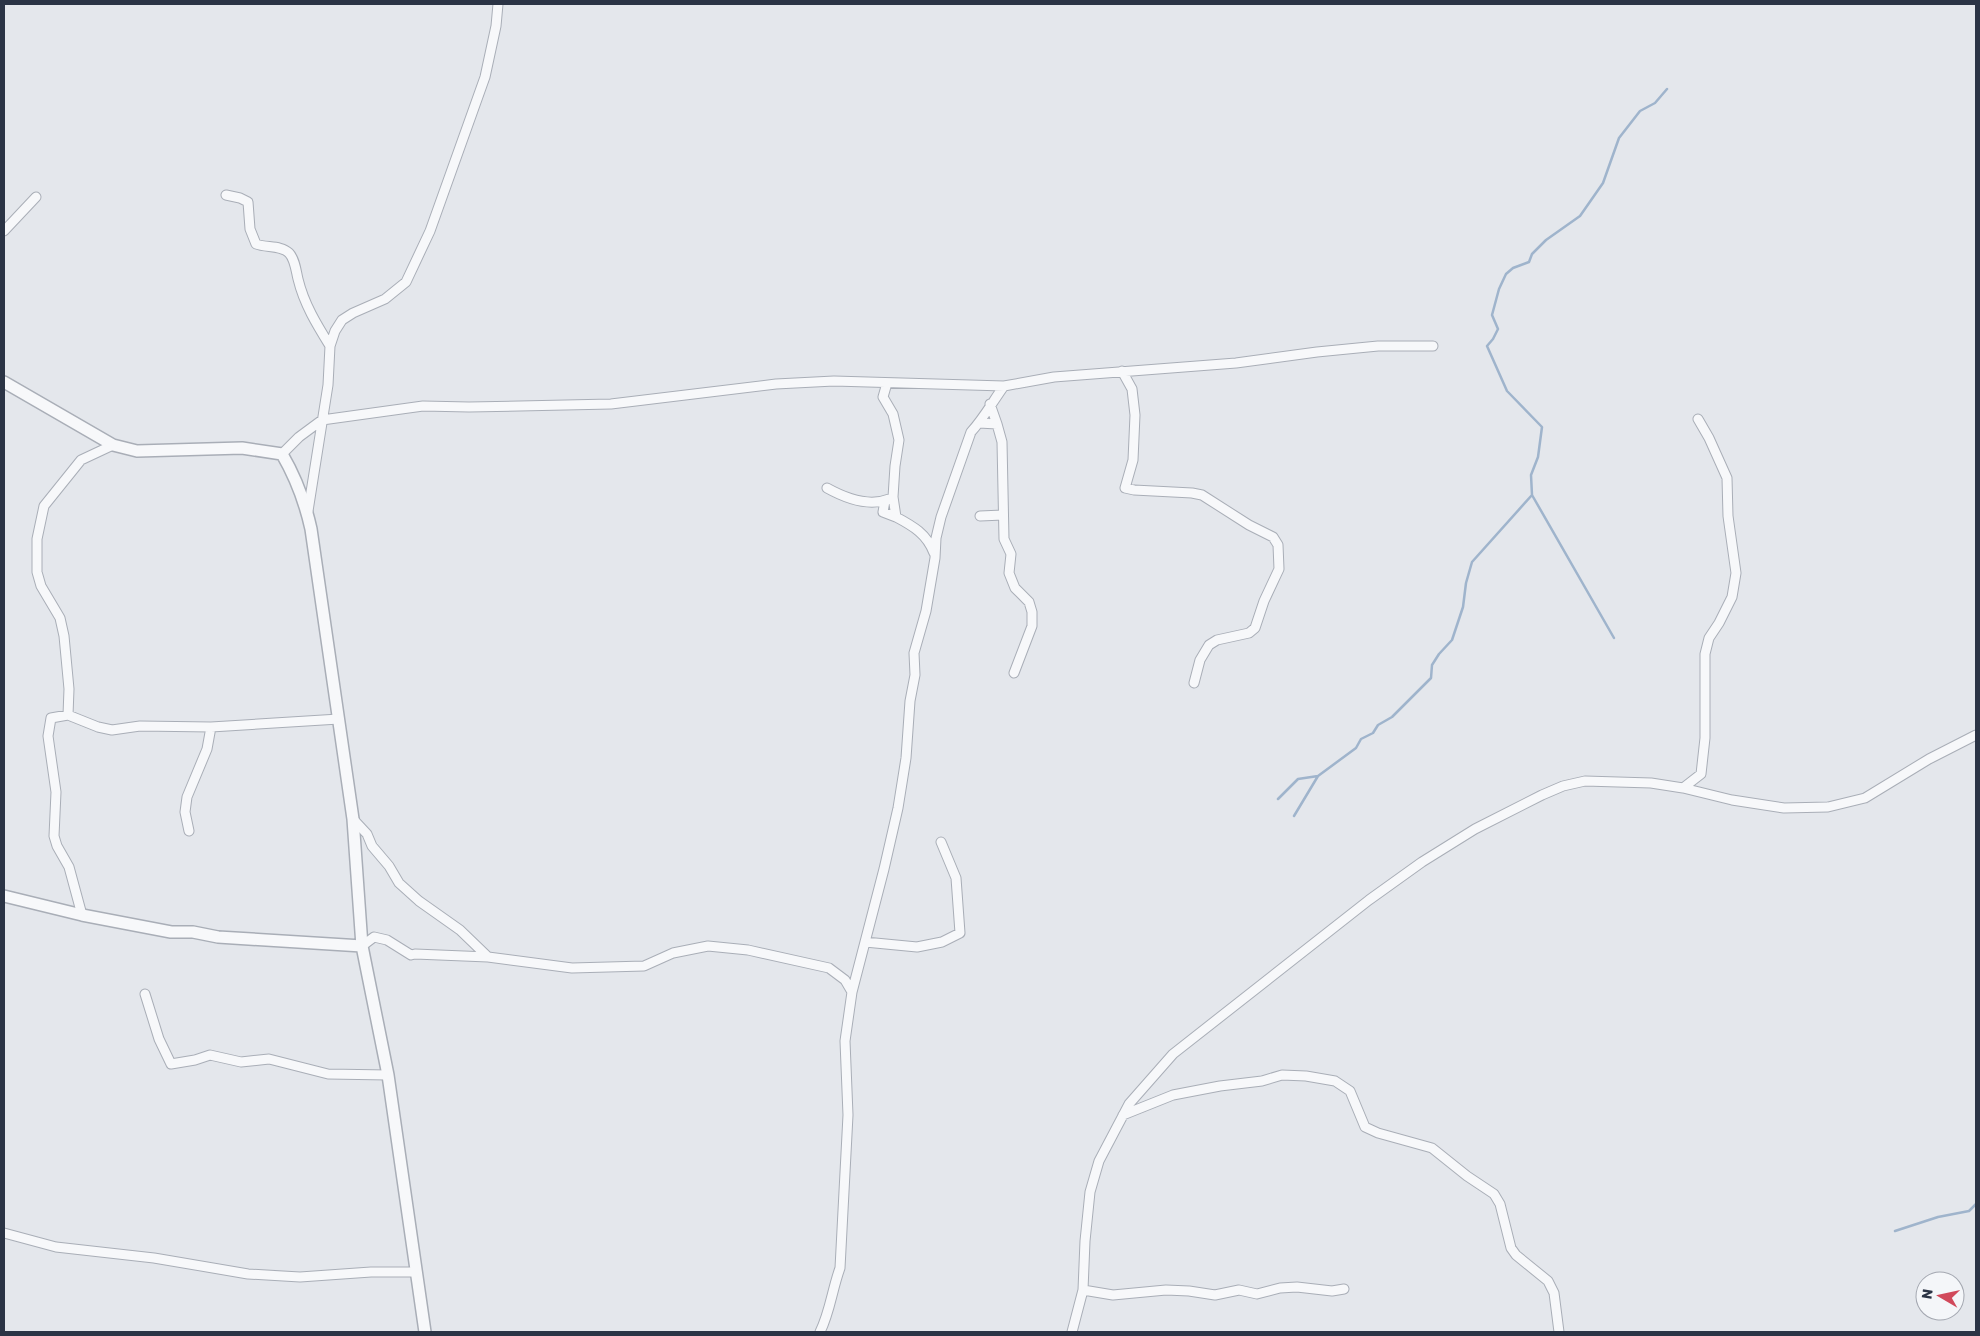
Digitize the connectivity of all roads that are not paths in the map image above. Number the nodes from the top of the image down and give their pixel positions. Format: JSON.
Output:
{"nodes":[{"id":1,"x":498,"y":4,"type":"edge"},
{"id":2,"x":226,"y":195,"type":"dead end"},
{"id":3,"x":36,"y":197,"type":"dead end"},
{"id":4,"x":4,"y":231,"type":"edge"},
{"id":5,"x":330,"y":346,"type":"junction"},
{"id":6,"x":1433,"y":346,"type":"dead end"},
{"id":7,"x":1122,"y":371,"type":"junction"},
{"id":8,"x":4,"y":382,"type":"edge"},
{"id":9,"x":876,"y":383,"type":"junction"},
{"id":10,"x":887,"y":383,"type":"junction"},
{"id":11,"x":1004,"y":386,"type":"junction"},
{"id":12,"x":883,"y":397,"type":"junction"},
{"id":13,"x":990,"y":404,"type":"junction"},
{"id":14,"x":1698,"y":418,"type":"dead end"},
{"id":15,"x":322,"y":420,"type":"junction"},
{"id":16,"x":979,"y":423,"type":"junction"},
{"id":17,"x":997,"y":424,"type":"junction"},
{"id":18,"x":113,"y":445,"type":"junction"},
{"id":19,"x":282,"y":454,"type":"junction"},
{"id":20,"x":827,"y":488,"type":"dead end"},
{"id":21,"x":889,"y":499,"type":"junction"},
{"id":22,"x":307,"y":513,"type":"junction"},
{"id":23,"x":1003,"y":515,"type":"junction"},
{"id":24,"x":980,"y":516,"type":"dead end"},
{"id":25,"x":935,"y":558,"type":"junction"},
{"id":26,"x":1014,"y":673,"type":"dead end"},
{"id":27,"x":1194,"y":683,"type":"dead end"},
{"id":28,"x":68,"y":714,"type":"junction"},
{"id":29,"x":339,"y":719,"type":"junction"},
{"id":30,"x":212,"y":727,"type":"junction"},
{"id":31,"x":1976,"y":735,"type":"edge"},
{"id":32,"x":1684,"y":788,"type":"junction"},
{"id":33,"x":353,"y":819,"type":"junction"},
{"id":34,"x":190,"y":831,"type":"dead end"},
{"id":35,"x":941,"y":842,"type":"dead end"},
{"id":36,"x":4,"y":896,"type":"edge"},
{"id":37,"x":82,"y":915,"type":"junction"},
{"id":38,"x":866,"y":942,"type":"junction"},
{"id":39,"x":362,"y":946,"type":"junction"},
{"id":40,"x":488,"y":957,"type":"junction"},
{"id":41,"x":852,"y":992,"type":"junction"},
{"id":42,"x":145,"y":994,"type":"dead end"},
{"id":43,"x":388,"y":1075,"type":"junction"},
{"id":44,"x":1123,"y":1115,"type":"junction"},
{"id":45,"x":4,"y":1233,"type":"edge"},
{"id":46,"x":416,"y":1272,"type":"junction"},
{"id":47,"x":1344,"y":1289,"type":"dead end"},
{"id":48,"x":1083,"y":1290,"type":"junction"},
{"id":49,"x":425,"y":1332,"type":"edge"},
{"id":50,"x":820,"y":1332,"type":"edge"},
{"id":51,"x":1072,"y":1332,"type":"edge"},
{"id":52,"x":1559,"y":1332,"type":"edge"}],
"edges":[{"from":1,"to":5,"type":"street"},
{"from":2,"to":5,"type":"street"},
{"from":3,"to":4,"type":"street"},
{"from":5,"to":15,"type":"street"},
{"from":6,"to":7,"type":"street"},
{"from":7,"to":11,"type":"street"},
{"from":7,"to":27,"type":"street"},
{"from":8,"to":18,"type":"street"},
{"from":9,"to":10,"type":"street"},
{"from":9,"to":12,"type":"street"},
{"from":9,"to":15,"type":"street"},
{"from":10,"to":11,"type":"street"},
{"from":10,"to":12,"type":"street"},
{"from":11,"to":13,"type":"street"},
{"from":12,"to":21,"type":"street"},
{"from":13,"to":16,"type":"street"},
{"from":13,"to":17,"type":"street"},
{"from":14,"to":32,"type":"street"},
{"from":15,"to":19,"type":"street"},
{"from":15,"to":22,"type":"street"},
{"from":16,"to":17,"type":"street"},
{"from":16,"to":25,"type":"street"},
{"from":17,"to":23,"type":"street"},
{"from":18,"to":19,"type":"street"},
{"from":18,"to":28,"type":"street"},
{"from":19,"to":22,"type":"street"},
{"from":20,"to":21,"type":"street"},
{"from":21,"to":25,"type":"street"},
{"from":22,"to":29,"type":"street"},
{"from":23,"to":24,"type":"street"},
{"from":23,"to":26,"type":"street"},
{"from":25,"to":38,"type":"street"},
{"from":28,"to":30,"type":"street"},
{"from":28,"to":37,"type":"street"},
{"from":29,"to":30,"type":"street"},
{"from":29,"to":33,"type":"street"},
{"from":30,"to":34,"type":"street"},
{"from":31,"to":32,"type":"street"},
{"from":32,"to":44,"type":"street"},
{"from":33,"to":39,"type":"street"},
{"from":33,"to":40,"type":"street"},
{"from":35,"to":38,"type":"street"},
{"from":36,"to":37,"type":"street"},
{"from":37,"to":39,"type":"street"},
{"from":38,"to":41,"type":"street"},
{"from":39,"to":40,"type":"street"},
{"from":39,"to":43,"type":"street"},
{"from":40,"to":41,"type":"street"},
{"from":41,"to":50,"type":"street"},
{"from":42,"to":43,"type":"street"},
{"from":43,"to":46,"type":"street"},
{"from":44,"to":48,"type":"street"},
{"from":44,"to":52,"type":"street"},
{"from":45,"to":46,"type":"street"},
{"from":46,"to":49,"type":"street"},
{"from":47,"to":48,"type":"street"},
{"from":48,"to":51,"type":"street"}]}
